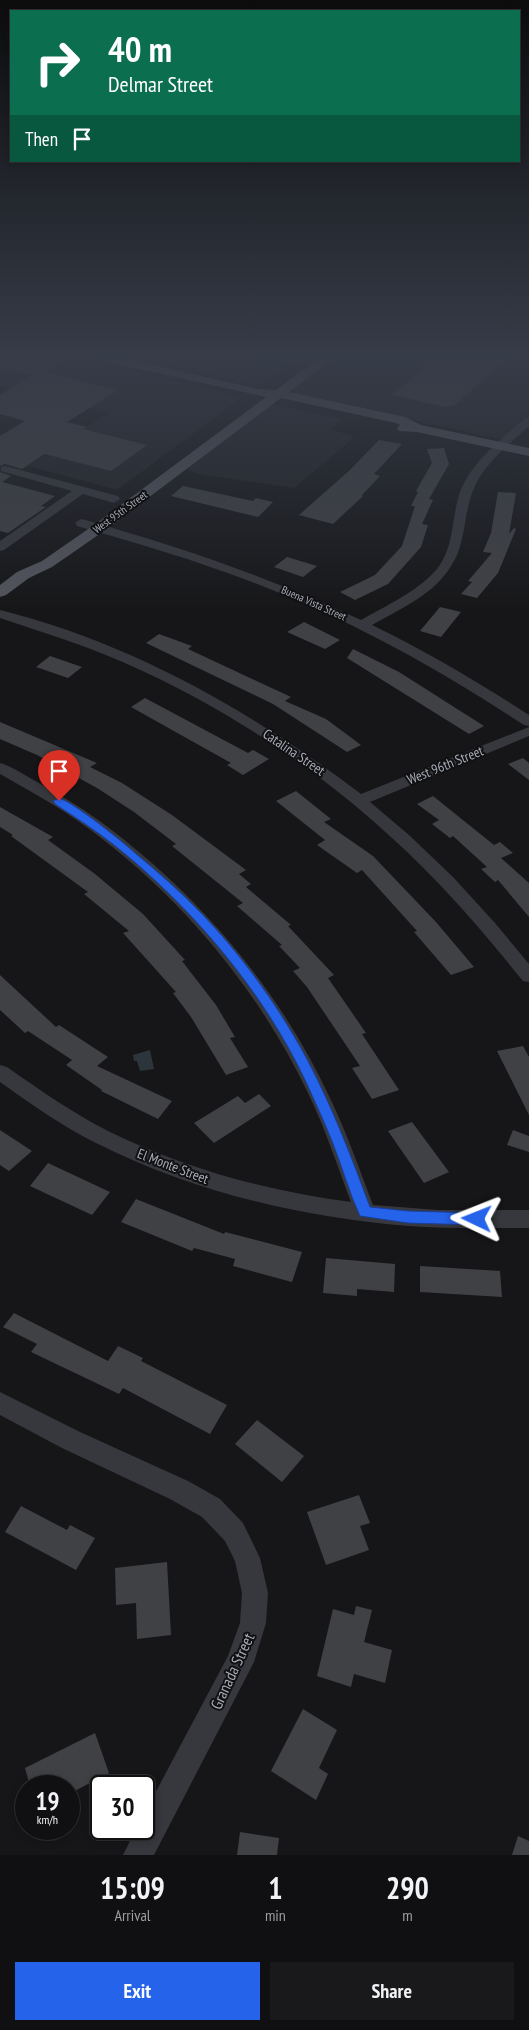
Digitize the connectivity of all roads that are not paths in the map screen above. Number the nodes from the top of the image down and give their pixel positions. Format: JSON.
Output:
{"nodes":[{"id":1,"x":217,"y":441,"type":"edge"},
{"id":2,"x":476,"y":441,"type":"edge"},
{"id":3,"x":508,"y":441,"type":"edge"},
{"id":4,"x":502,"y":446,"type":"junction"},
{"id":5,"x":529,"y":452,"type":"edge"},
{"id":6,"x":5,"y":469,"type":"dead end"},
{"id":7,"x":128,"y":488,"type":"dead end"},
{"id":8,"x":81,"y":490,"type":"junction"},
{"id":9,"x":114,"y":499,"type":"junction"},
{"id":10,"x":81,"y":523,"type":"junction"},
{"id":11,"x":99,"y":528,"type":"junction"},
{"id":12,"x":0,"y":547,"type":"edge"},
{"id":13,"x":24,"y":575,"type":"junction"},
{"id":14,"x":0,"y":592,"type":"edge"},
{"id":15,"x":0,"y":614,"type":"edge"},
{"id":16,"x":361,"y":625,"type":"junction"},
{"id":17,"x":529,"y":722,"type":"edge"},
{"id":18,"x":529,"y":731,"type":"edge"},
{"id":19,"x":0,"y":768,"type":"edge"},
{"id":20,"x":360,"y":800,"type":"junction"},
{"id":21,"x":529,"y":976,"type":"edge"},
{"id":22,"x":0,"y":1072,"type":"edge"},
{"id":23,"x":365,"y":1212,"type":"junction"},
{"id":24,"x":529,"y":1219,"type":"edge"},
{"id":25,"x":0,"y":1403,"type":"edge"},
{"id":26,"x":138,"y":1855,"type":"edge"}],
"edges":[{"from":1,"to":11,"type":"main road","name":"West 95th Street"},
{"from":2,"to":4,"type":"main road"},
{"from":3,"to":4,"type":"street"},
{"from":4,"to":5,"type":"main road"},
{"from":4,"to":16,"type":"street"},
{"from":6,"to":8,"type":"street"},
{"from":7,"to":9,"type":"main road","name":"West 95th Street"},
{"from":8,"to":9,"type":"street"},
{"from":8,"to":12,"type":"street"},
{"from":9,"to":10,"type":"main road","name":"West 95th Street"},
{"from":10,"to":11,"type":"street","name":"Buena Vista Street"},
{"from":10,"to":13,"type":"main road","name":"West 95th Street"},
{"from":11,"to":13,"type":"main road","name":"West 95th Street"},
{"from":11,"to":16,"type":"street","name":"Buena Vista Street"},
{"from":13,"to":14,"type":"main road","name":"West 95th Street"},
{"from":15,"to":20,"type":"street","name":"Catalina Street"},
{"from":16,"to":17,"type":"street","name":"Buena Vista Street"},
{"from":18,"to":20,"type":"street","name":"West 96th Street"},
{"from":19,"to":23,"type":"street"},
{"from":20,"to":21,"type":"street","name":"Catalina Street"},
{"from":22,"to":23,"type":"street","name":"El Monte Street"},
{"from":23,"to":24,"type":"street","name":"El Monte Street"},
{"from":25,"to":26,"type":"street","name":"Granada Street"}]}
